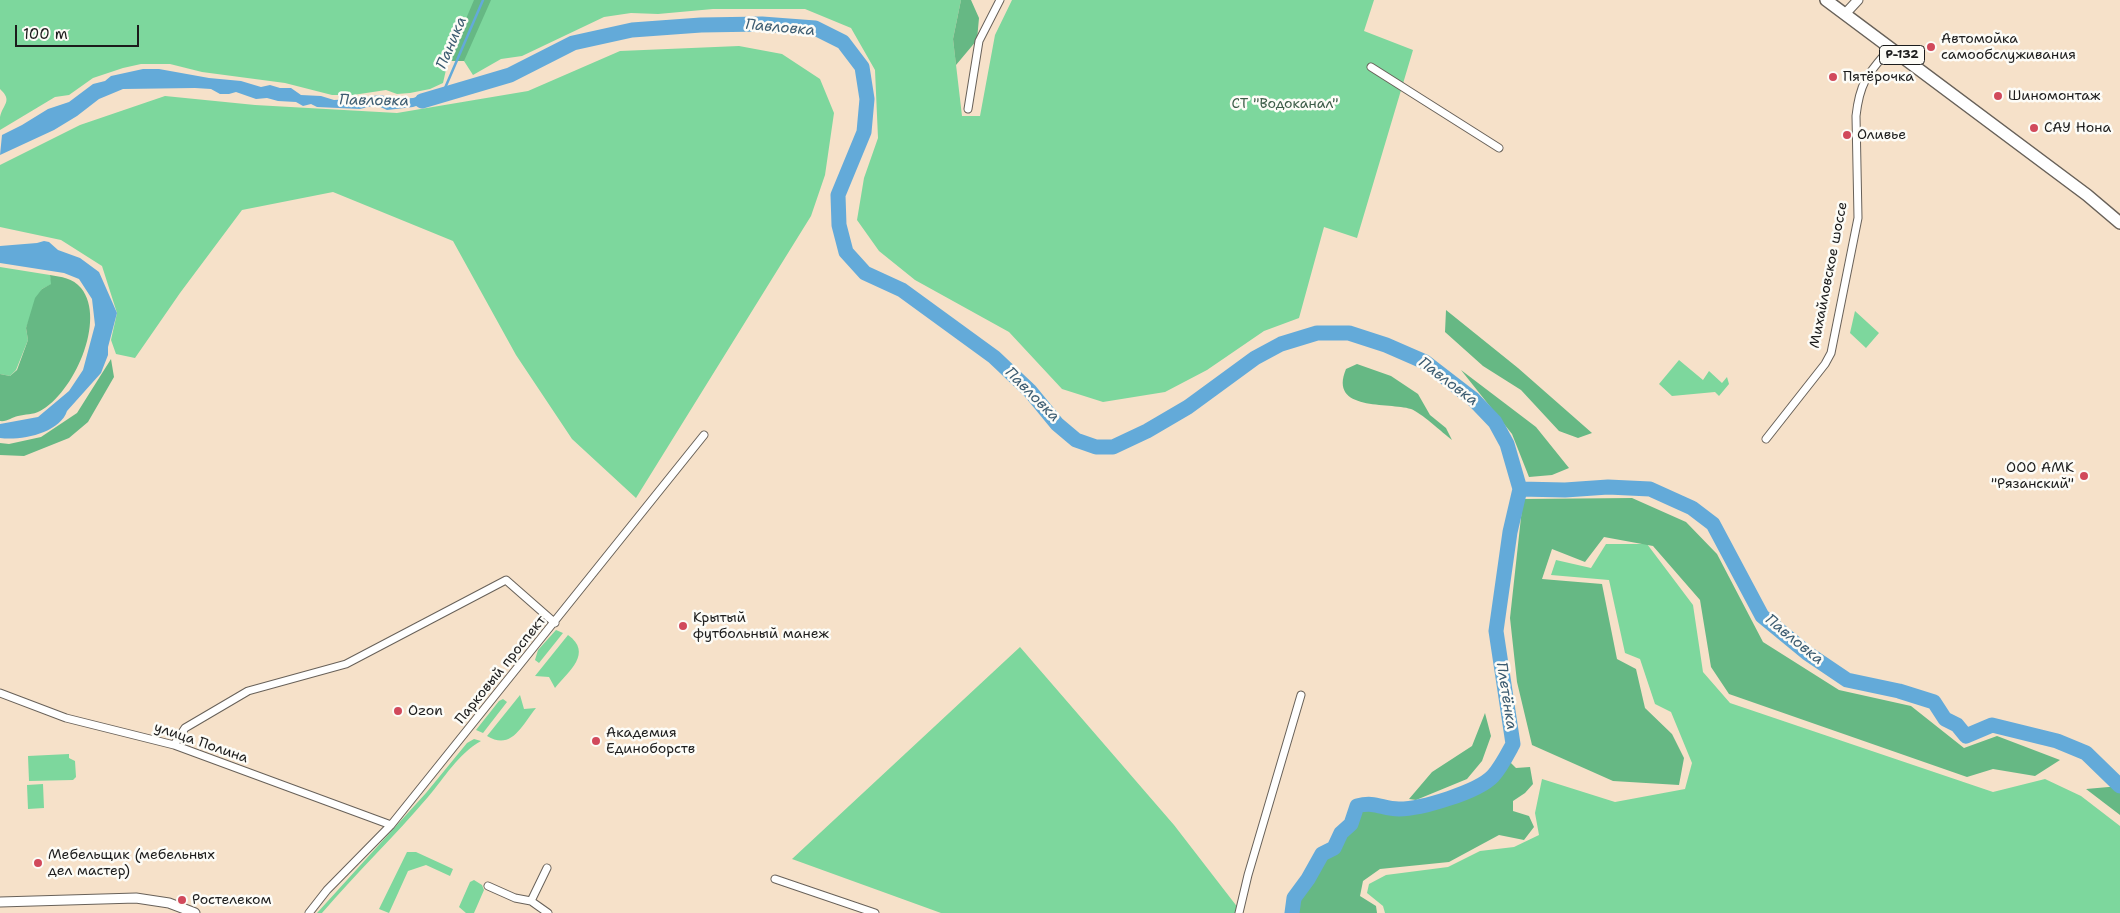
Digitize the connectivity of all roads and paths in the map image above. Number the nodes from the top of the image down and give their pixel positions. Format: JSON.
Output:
{"nodes":[{"id":1,"x":1000,"y":0,"type":"edge"},
{"id":2,"x":1826,"y":0,"type":"edge"},
{"id":3,"x":1858,"y":0,"type":"edge"},
{"id":4,"x":1845,"y":14,"type":"junction"},
{"id":5,"x":1891,"y":46,"type":"junction"},
{"id":6,"x":1371,"y":67,"type":"dead end"},
{"id":7,"x":968,"y":109,"type":"dead end"},
{"id":8,"x":1499,"y":148,"type":"dead end"},
{"id":9,"x":2120,"y":224,"type":"edge"},
{"id":10,"x":704,"y":435,"type":"dead end"},
{"id":11,"x":1766,"y":439,"type":"dead end"},
{"id":12,"x":555,"y":623,"type":"junction"},
{"id":13,"x":0,"y":693,"type":"edge"},
{"id":14,"x":1301,"y":695,"type":"dead end"},
{"id":15,"x":174,"y":745,"type":"junction"},
{"id":16,"x":391,"y":824,"type":"junction"},
{"id":17,"x":547,"y":868,"type":"dead end"},
{"id":18,"x":775,"y":879,"type":"dead end"},
{"id":19,"x":488,"y":886,"type":"dead end"},
{"id":20,"x":531,"y":900,"type":"junction"},
{"id":21,"x":0,"y":902,"type":"edge"},
{"id":22,"x":539,"y":910,"type":"edge"},
{"id":23,"x":195,"y":913,"type":"edge"},
{"id":24,"x":309,"y":913,"type":"edge"},
{"id":25,"x":548,"y":913,"type":"edge"},
{"id":26,"x":874,"y":913,"type":"edge"},
{"id":27,"x":1239,"y":913,"type":"edge"}],
"edges":[{"from":1,"to":7,"type":"street"},
{"from":2,"to":4,"type":"main road","number":"Р-132"},
{"from":3,"to":4,"type":"street"},
{"from":4,"to":5,"type":"main road","number":"Р-132"},
{"from":5,"to":9,"type":"main road","number":"Р-132"},
{"from":5,"to":11,"type":"street","name":"Михайловское шоссе"},
{"from":6,"to":8,"type":"street"},
{"from":10,"to":12,"type":"street","name":"Парковый проспект"},
{"from":12,"to":15,"type":"street"},
{"from":12,"to":16,"type":"street","name":"Парковый проспект"},
{"from":13,"to":15,"type":"street","name":"улица Полина"},
{"from":14,"to":27,"type":"street"},
{"from":15,"to":16,"type":"street","name":"улица Полина"},
{"from":16,"to":24,"type":"street","name":"Парковый проспект"},
{"from":17,"to":20,"type":"street"},
{"from":18,"to":26,"type":"street"},
{"from":19,"to":20,"type":"street"},
{"from":20,"to":22,"type":"street"},
{"from":21,"to":23,"type":"street"},
{"from":22,"to":25,"type":"street"}]}
